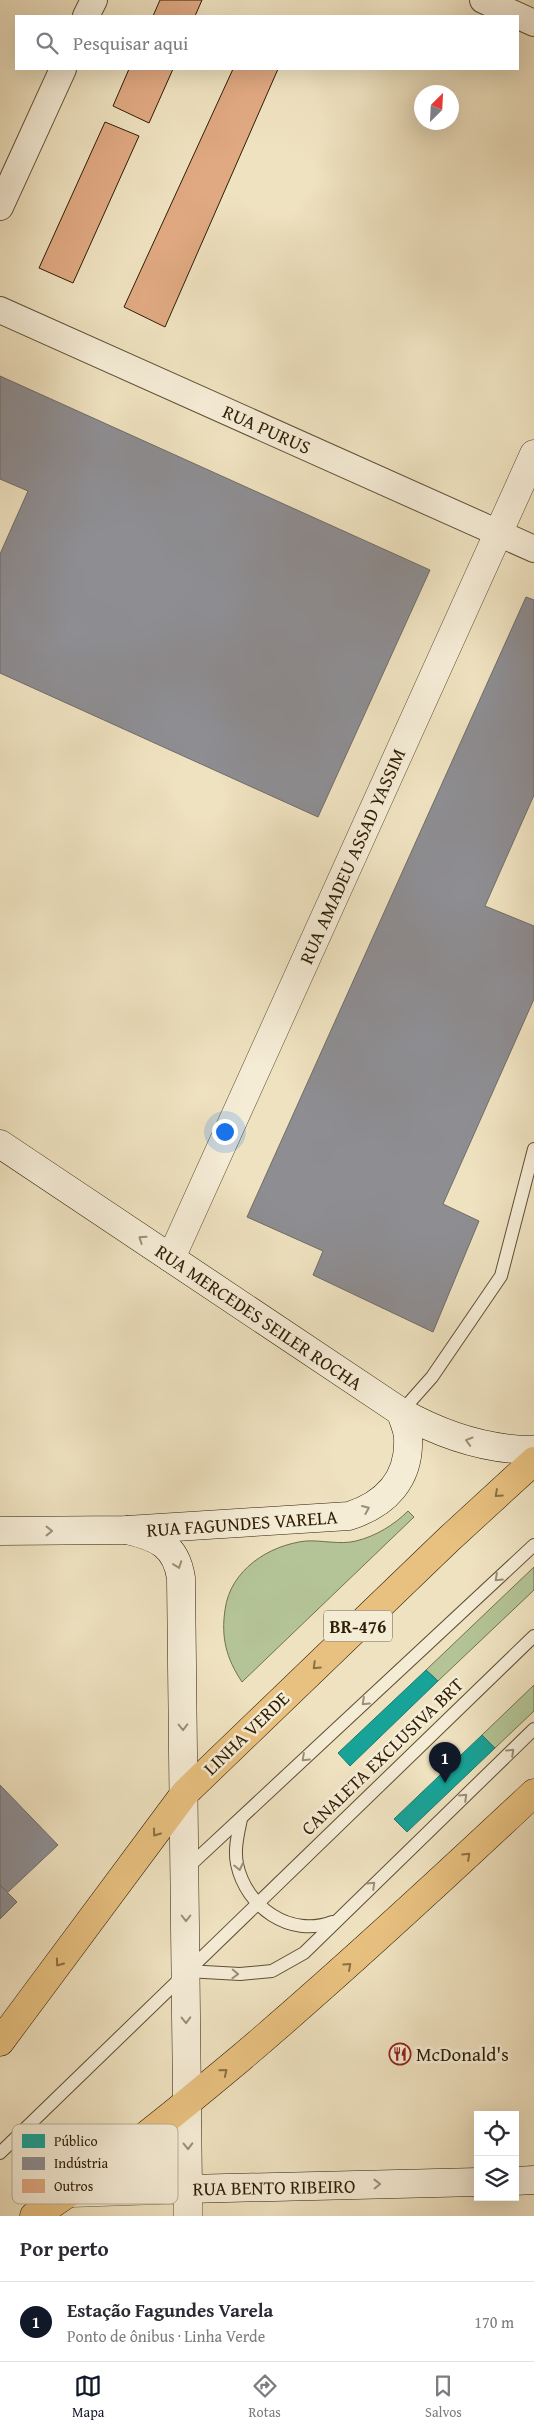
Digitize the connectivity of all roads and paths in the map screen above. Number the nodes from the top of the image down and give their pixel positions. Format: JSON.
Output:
{"nodes":[{"id":1,"x":94,"y":0,"type":"edge"},
{"id":2,"x":483,"y":0,"type":"edge"},
{"id":3,"x":86,"y":15,"type":"edge"},
{"id":4,"x":516,"y":15,"type":"edge"},
{"id":5,"x":519,"y":16,"type":"edge"},
{"id":6,"x":534,"y":23,"type":"edge"},
{"id":7,"x":62,"y":70,"type":"edge"},
{"id":8,"x":7,"y":173,"type":"edge"},
{"id":9,"x":0,"y":207,"type":"edge"},
{"id":10,"x":0,"y":310,"type":"edge"},
{"id":11,"x":534,"y":454,"type":"edge"},
{"id":12,"x":498,"y":533,"type":"junction"},
{"id":13,"x":534,"y":549,"type":"edge"},
{"id":14,"x":0,"y":1144,"type":"edge"},
{"id":15,"x":534,"y":1149,"type":"edge"},
{"id":16,"x":171,"y":1258,"type":"junction"},
{"id":17,"x":401,"y":1412,"type":"junction"},
{"id":18,"x":534,"y":1450,"type":"edge"},
{"id":19,"x":534,"y":1461,"type":"edge"},
{"id":20,"x":127,"y":1530,"type":"junction"},
{"id":21,"x":0,"y":1531,"type":"edge"},
{"id":22,"x":534,"y":1544,"type":"edge"},
{"id":23,"x":534,"y":1636,"type":"edge"},
{"id":24,"x":534,"y":1730,"type":"edge"},
{"id":25,"x":534,"y":1793,"type":"edge"},
{"id":26,"x":185,"y":1794,"type":"junction"},
{"id":27,"x":241,"y":1819,"type":"junction"},
{"id":28,"x":186,"y":1869,"type":"junction"},
{"id":29,"x":257,"y":1903,"type":"junction"},
{"id":30,"x":337,"y":1920,"type":"junction"},
{"id":31,"x":186,"y":1971,"type":"junction"},
{"id":32,"x":34,"y":1997,"type":"junction"},
{"id":33,"x":0,"y":2031,"type":"edge"},
{"id":34,"x":0,"y":2042,"type":"edge"},
{"id":35,"x":187,"y":2103,"type":"junction"},
{"id":36,"x":30,"y":2124,"type":"edge"},
{"id":37,"x":160,"y":2124,"type":"edge"},
{"id":38,"x":12,"y":2141,"type":"edge"},
{"id":39,"x":0,"y":2153,"type":"edge"},
{"id":40,"x":534,"y":2180,"type":"edge"},
{"id":41,"x":519,"y":2181,"type":"edge"},
{"id":42,"x":474,"y":2182,"type":"edge"},
{"id":43,"x":178,"y":2189,"type":"edge"},
{"id":44,"x":188,"y":2189,"type":"junction"},
{"id":45,"x":53,"y":2204,"type":"edge"},
{"id":46,"x":60,"y":2204,"type":"edge"},
{"id":47,"x":34,"y":2216,"type":"edge"},
{"id":48,"x":50,"y":2216,"type":"edge"},
{"id":49,"x":188,"y":2216,"type":"edge"}],
"edges":[{"from":1,"to":3,"type":"street"},
{"from":2,"to":4,"type":"street"},
{"from":5,"to":6,"type":"street"},
{"from":7,"to":8,"type":"street"},
{"from":8,"to":9,"type":"street"},
{"from":10,"to":12,"type":"street","name":"RUA PURUS"},
{"from":11,"to":12,"type":"main road","name":"RUA AMADEU ASSAD YASSIM"},
{"from":12,"to":13,"type":"street","name":"RUA PURUS"},
{"from":12,"to":16,"type":"main road","name":"RUA AMADEU ASSAD YASSIM"},
{"from":16,"to":14,"type":"main road","name":"RUA MERCEDES SEILER ROCHA","one_way":true},
{"from":15,"to":17,"type":"lane"},
{"from":16,"to":17,"type":"main road","name":"RUA MERCEDES SEILER ROCHA"},
{"from":18,"to":17,"type":"main road","name":"RUA MERCEDES SEILER ROCHA","one_way":true},
{"from":20,"to":17,"type":"main road","name":"RUA FAGUNDES VARELA","one_way":true},
{"from":19,"to":26,"type":"highway","name":"LINHA VERDE","number":"BR-476","one_way":true},
{"from":21,"to":20,"type":"main road","name":"RUA FAGUNDES VARELA","one_way":true},
{"from":20,"to":26,"type":"main road","one_way":true},
{"from":22,"to":27,"type":"lane","one_way":true},
{"from":23,"to":29,"type":"lane","name":"CANALETA EXCLUSIVA BRT"},
{"from":30,"to":24,"type":"lane","one_way":true},
{"from":35,"to":25,"type":"highway","one_way":true},
{"from":26,"to":28,"type":"main road"},
{"from":26,"to":32,"type":"highway","name":"LINHA VERDE","number":"BR-476","one_way":true},
{"from":27,"to":28,"type":"lane"},
{"from":27,"to":29,"type":"lane","one_way":true},
{"from":28,"to":31,"type":"main road","one_way":true},
{"from":29,"to":30,"type":"lane"},
{"from":29,"to":31,"type":"lane","name":"CANALETA EXCLUSIVA BRT"},
{"from":31,"to":30,"type":"lane","one_way":true},
{"from":31,"to":35,"type":"main road","one_way":true},
{"from":31,"to":36,"type":"lane","name":"CANALETA EXCLUSIVA BRT"},
{"from":32,"to":33,"type":"main road"},
{"from":32,"to":34,"type":"highway","name":"LINHA VERDE","number":"BR-476"},
{"from":35,"to":37,"type":"highway"},
{"from":35,"to":44,"type":"main road","one_way":true},
{"from":38,"to":39,"type":"lane","name":"CANALETA EXCLUSIVA BRT"},
{"from":40,"to":41,"type":"main road"},
{"from":44,"to":42,"type":"main road","name":"RUA BENTO RIBEIRO","one_way":true},
{"from":43,"to":44,"type":"main road","name":"RUA BENTO RIBEIRO"},
{"from":44,"to":49,"type":"main road"},
{"from":45,"to":47,"type":"highway"},
{"from":46,"to":48,"type":"main road"}]}
